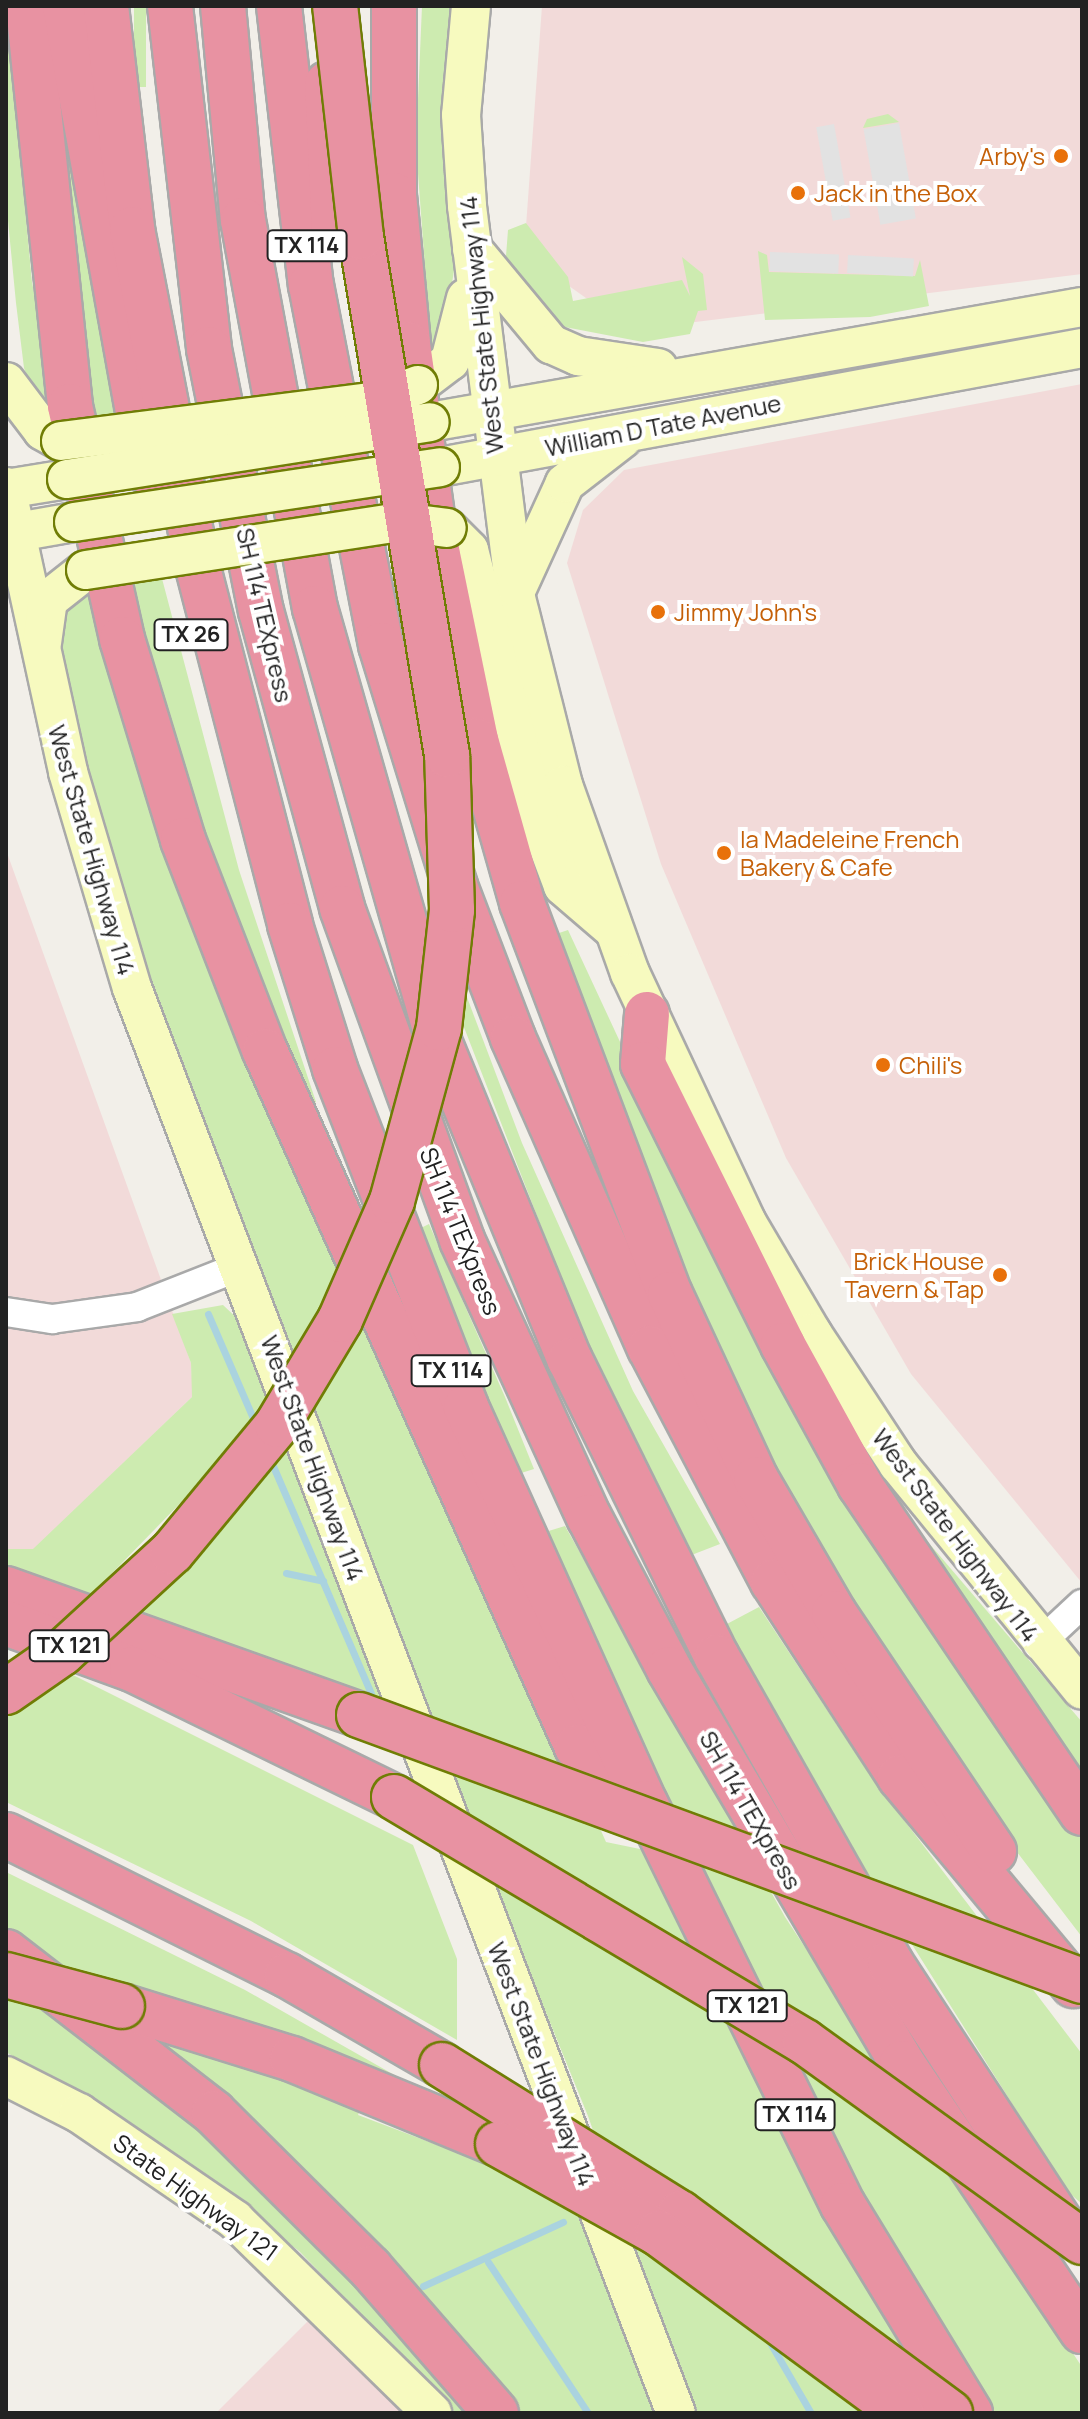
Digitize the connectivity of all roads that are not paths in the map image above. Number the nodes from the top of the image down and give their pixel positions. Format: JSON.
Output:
{"nodes":[{"id":1,"x":28,"y":6,"type":"edge"},
{"id":2,"x":65,"y":6,"type":"edge"},
{"id":3,"x":106,"y":6,"type":"edge"},
{"id":4,"x":170,"y":6,"type":"edge"},
{"id":5,"x":223,"y":6,"type":"edge"},
{"id":6,"x":279,"y":6,"type":"edge"},
{"id":7,"x":325,"y":6,"type":"edge"},
{"id":8,"x":335,"y":6,"type":"edge"},
{"id":9,"x":394,"y":6,"type":"edge"},
{"id":10,"x":471,"y":6,"type":"edge"},
{"id":11,"x":471,"y":247,"type":"junction"},
{"id":12,"x":1082,"y":307,"type":"edge"},
{"id":13,"x":961,"y":327,"type":"junction"},
{"id":14,"x":1082,"y":348,"type":"edge"},
{"id":15,"x":967,"y":367,"type":"junction"},
{"id":16,"x":684,"y":373,"type":"junction"},
{"id":17,"x":6,"y":382,"type":"edge"},
{"id":18,"x":491,"y":411,"type":"junction"},
{"id":19,"x":637,"y":429,"type":"junction"},
{"id":20,"x":496,"y":458,"type":"junction"},
{"id":21,"x":348,"y":484,"type":"junction"},
{"id":22,"x":6,"y":488,"type":"edge"},
{"id":23,"x":8,"y":534,"type":"edge"},
{"id":24,"x":515,"y":594,"type":"junction"},
{"id":25,"x":6,"y":612,"type":"edge"},
{"id":26,"x":42,"y":665,"type":"junction"},
{"id":27,"x":271,"y":850,"type":"junction"},
{"id":28,"x":615,"y":931,"type":"junction"},
{"id":29,"x":647,"y":1014,"type":"junction"},
{"id":30,"x":241,"y":1266,"type":"junction"},
{"id":31,"x":6,"y":1312,"type":"edge"},
{"id":32,"x":6,"y":1589,"type":"edge"},
{"id":33,"x":1082,"y":1604,"type":"edge"},
{"id":34,"x":6,"y":1623,"type":"edge"},
{"id":35,"x":1038,"y":1645,"type":"junction"},
{"id":36,"x":1082,"y":1690,"type":"edge"},
{"id":37,"x":6,"y":1692,"type":"edge"},
{"id":38,"x":645,"y":1803,"type":"junction"},
{"id":39,"x":1082,"y":1813,"type":"edge"},
{"id":40,"x":6,"y":1835,"type":"edge"},
{"id":41,"x":1020,"y":1920,"type":"junction"},
{"id":42,"x":6,"y":1952,"type":"edge"},
{"id":43,"x":6,"y":1975,"type":"edge"},
{"id":44,"x":1082,"y":1981,"type":"edge"},
{"id":45,"x":1082,"y":1996,"type":"edge"},
{"id":46,"x":6,"y":2076,"type":"edge"},
{"id":47,"x":1082,"y":2242,"type":"edge"},
{"id":48,"x":1082,"y":2255,"type":"edge"},
{"id":49,"x":1082,"y":2331,"type":"edge"},
{"id":50,"x":432,"y":2413,"type":"edge"},
{"id":51,"x":496,"y":2413,"type":"edge"},
{"id":52,"x":676,"y":2413,"type":"edge"},
{"id":53,"x":902,"y":2413,"type":"edge"},
{"id":54,"x":950,"y":2413,"type":"edge"},
{"id":55,"x":970,"y":2413,"type":"edge"}],
"edges":[{"from":1,"to":38,"type":"highway"},
{"from":2,"to":27,"type":"highway","number":"TX 26"},
{"from":3,"to":27,"type":"highway","number":"TX 114"},
{"from":4,"to":49,"type":"highway","name":"SH 114 TEXpress"},
{"from":5,"to":48,"type":"highway","name":"SH 114 TEXpress"},
{"from":6,"to":21,"type":"highway","number":"TX 114"},
{"from":7,"to":21,"type":"highway"},
{"from":8,"to":37,"type":"highway","bridge":true},
{"from":9,"to":41,"type":"highway"},
{"from":10,"to":11,"type":"main road","name":"West State Highway 114"},
{"from":11,"to":16,"type":"main road"},
{"from":11,"to":17,"type":"main road","bridge":true},
{"from":11,"to":18,"type":"main road","name":"West State Highway 114"},
{"from":12,"to":13,"type":"main road","name":"William D Tate Avenue"},
{"from":13,"to":15,"type":"main road"},
{"from":13,"to":16,"type":"main road","name":"William D Tate Avenue"},
{"from":14,"to":15,"type":"main road","name":"William D Tate Avenue"},
{"from":15,"to":19,"type":"main road","name":"William D Tate Avenue"},
{"from":16,"to":18,"type":"main road","name":"William D Tate Avenue"},
{"from":18,"to":20,"type":"main road","name":"West State Highway 114"},
{"from":18,"to":22,"type":"main road","name":"William D Tate Avenue","bridge":true},
{"from":19,"to":20,"type":"main road","name":"William D Tate Avenue"},
{"from":19,"to":24,"type":"main road"},
{"from":20,"to":23,"type":"main road","name":"William D Tate Avenue","bridge":true},
{"from":20,"to":24,"type":"main road","name":"West State Highway 114"},
{"from":21,"to":41,"type":"highway","number":"TX 114"},
{"from":22,"to":23,"type":"main road","name":"West State Highway 114"},
{"from":23,"to":26,"type":"main road","name":"West State Highway 114"},
{"from":24,"to":28,"type":"main road","name":"West State Highway 114"},
{"from":25,"to":26,"type":"main road"},
{"from":26,"to":28,"type":"main road","bridge":true},
{"from":26,"to":30,"type":"main road","name":"West State Highway 114"},
{"from":27,"to":38,"type":"highway","number":"TX 114"},
{"from":28,"to":29,"type":"main road","name":"West State Highway 114"},
{"from":29,"to":35,"type":"main road","name":"West State Highway 114"},
{"from":29,"to":39,"type":"highway"},
{"from":30,"to":31,"type":"street"},
{"from":30,"to":52,"type":"main road","name":"West State Highway 114"},
{"from":32,"to":44,"type":"highway","bridge":true},
{"from":33,"to":35,"type":"street"},
{"from":34,"to":47,"type":"highway","number":"TX 121","bridge":true},
{"from":35,"to":36,"type":"main road","name":"West State Highway 114"},
{"from":38,"to":55,"type":"highway","number":"TX 114"},
{"from":40,"to":54,"type":"highway","bridge":true},
{"from":41,"to":45,"type":"highway","number":"TX 114"},
{"from":42,"to":51,"type":"highway"},
{"from":43,"to":53,"type":"highway","bridge":true},
{"from":46,"to":50,"type":"main road","name":"State Highway 121"}]}
